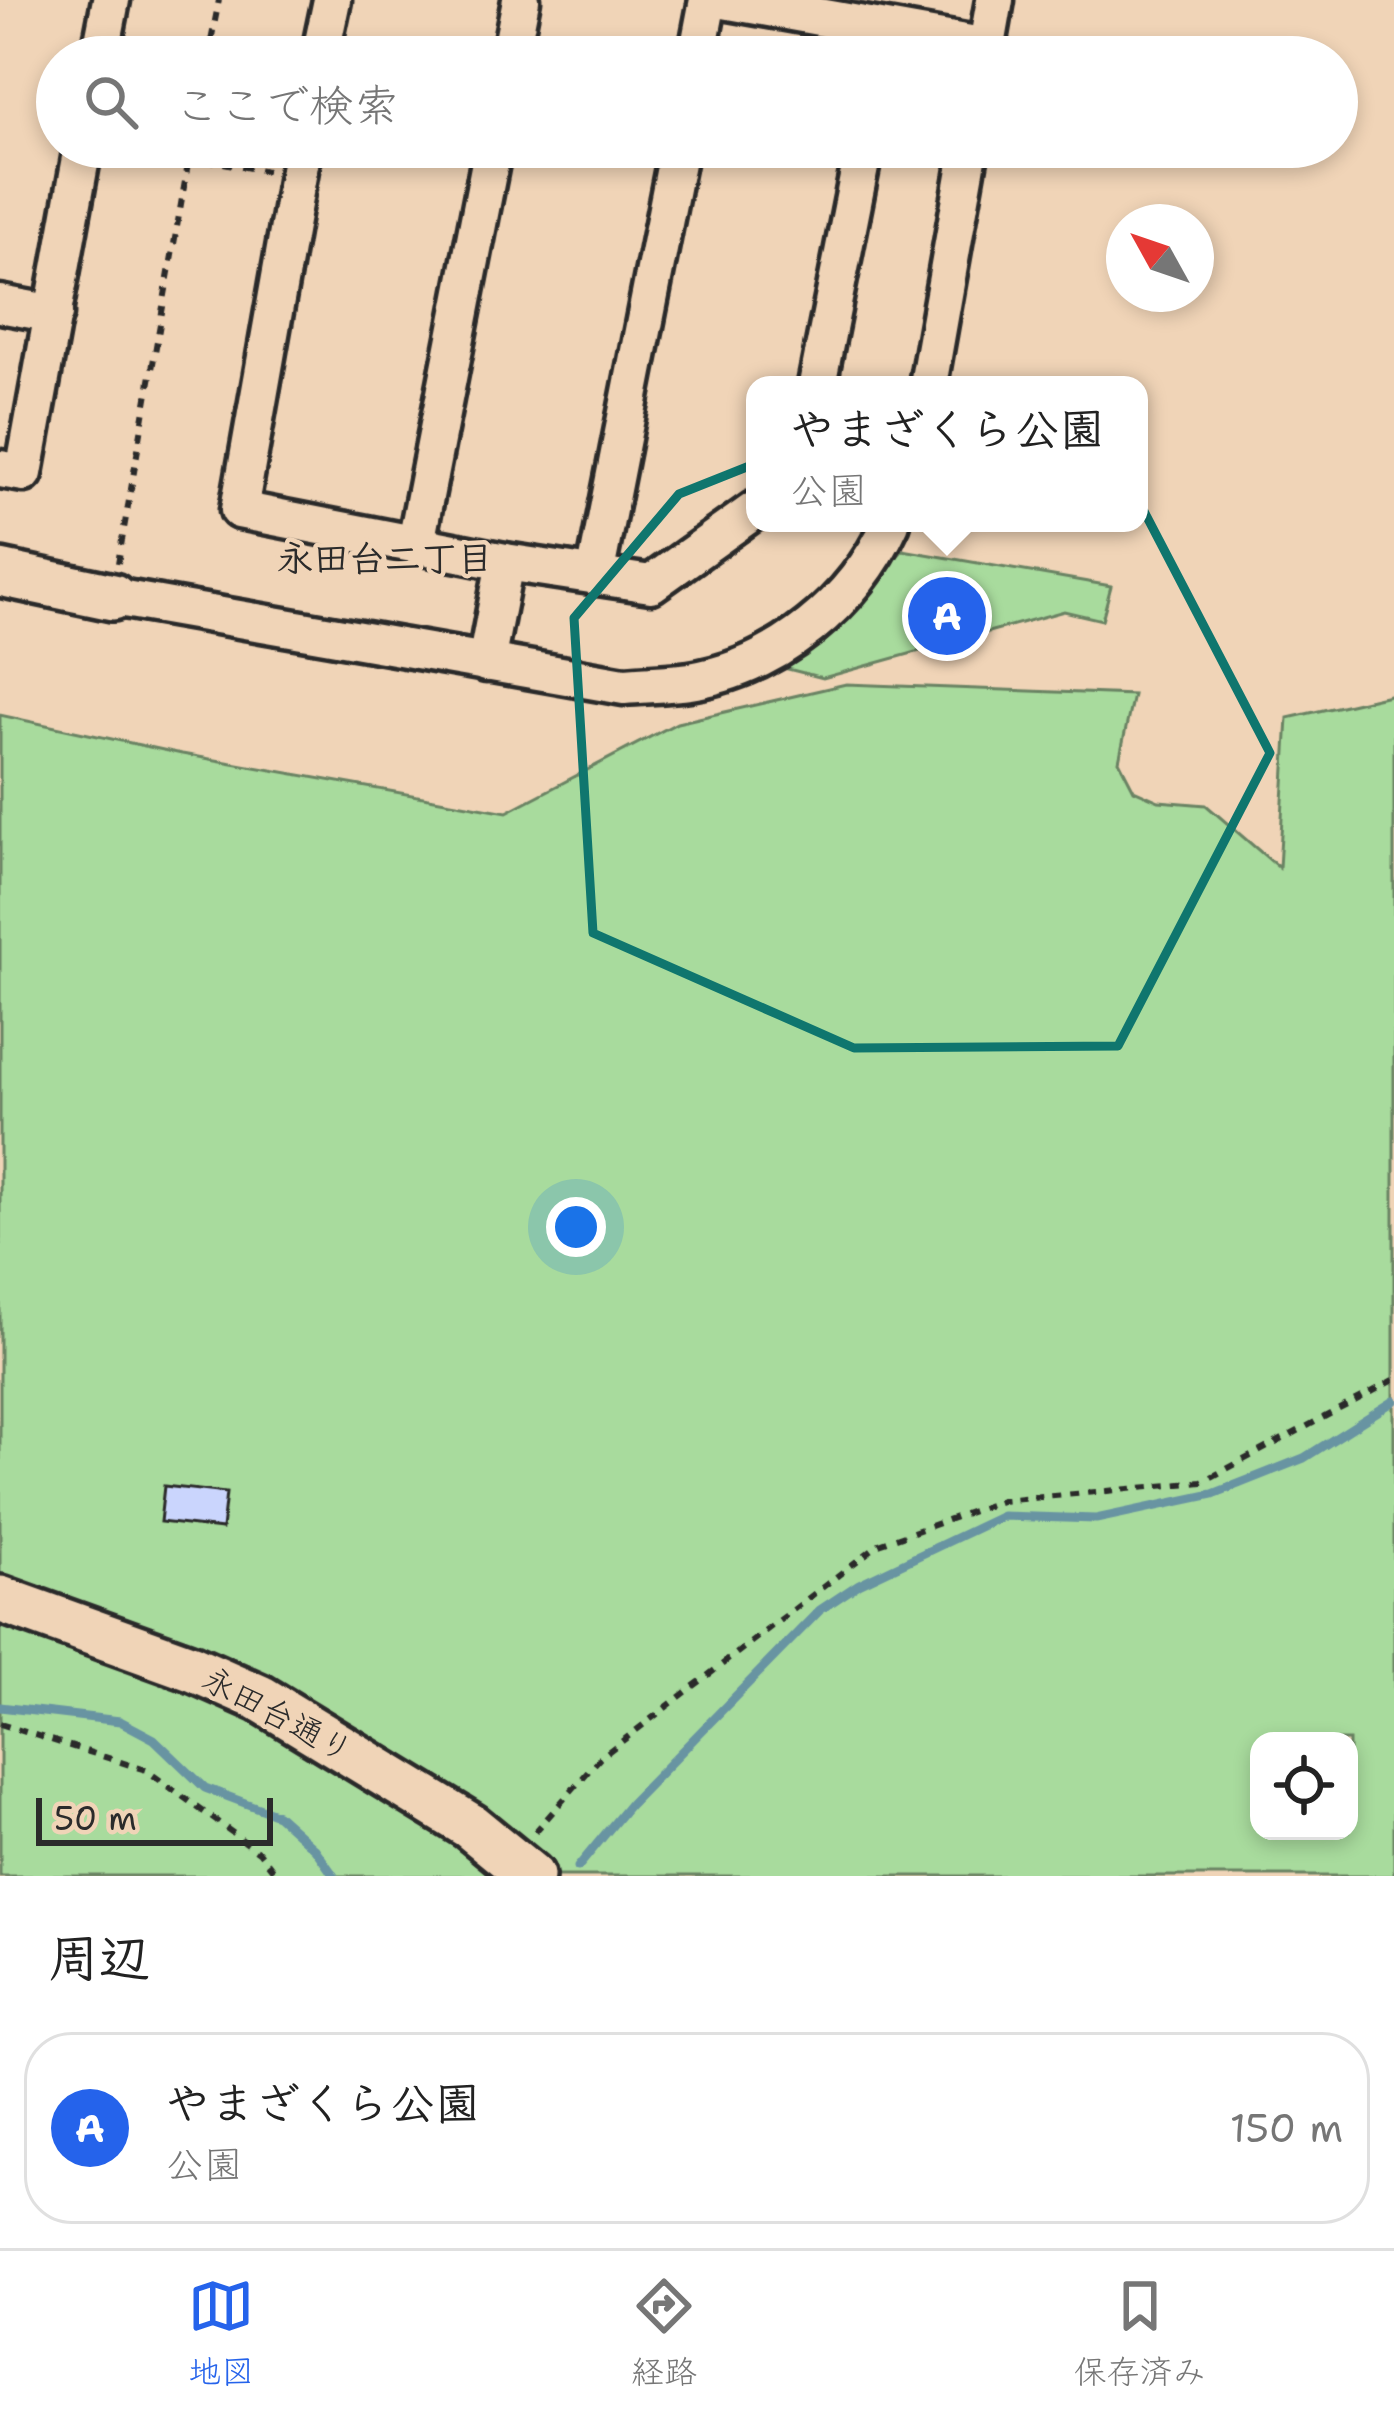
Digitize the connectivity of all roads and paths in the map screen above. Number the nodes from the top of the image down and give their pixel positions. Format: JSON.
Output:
{"nodes":[{"id":1,"x":111,"y":0,"type":"edge"},
{"id":2,"x":219,"y":0,"type":"edge"},
{"id":3,"x":332,"y":0,"type":"edge"},
{"id":4,"x":521,"y":0,"type":"edge"},
{"id":5,"x":708,"y":0,"type":"edge"},
{"id":6,"x":724,"y":0,"type":"edge"},
{"id":7,"x":995,"y":0,"type":"edge"},
{"id":8,"x":104,"y":36,"type":"edge"},
{"id":9,"x":212,"y":36,"type":"edge"},
{"id":10,"x":324,"y":36,"type":"edge"},
{"id":11,"x":514,"y":36,"type":"edge"},
{"id":12,"x":701,"y":36,"type":"edge"},
{"id":13,"x":858,"y":36,"type":"edge"},
{"id":14,"x":989,"y":36,"type":"edge"},
{"id":15,"x":79,"y":168,"type":"edge"},
{"id":16,"x":187,"y":168,"type":"edge"},
{"id":17,"x":299,"y":168,"type":"edge"},
{"id":18,"x":489,"y":168,"type":"edge"},
{"id":19,"x":675,"y":168,"type":"edge"},
{"id":20,"x":860,"y":168,"type":"edge"},
{"id":21,"x":966,"y":168,"type":"edge"},
{"id":22,"x":0,"y":304,"type":"edge"},
{"id":23,"x":54,"y":314,"type":"junction"},
{"id":24,"x":819,"y":376,"type":"edge"},
{"id":25,"x":930,"y":376,"type":"edge"},
{"id":26,"x":0,"y":469,"type":"edge"},
{"id":27,"x":746,"y":516,"type":"edge"},
{"id":28,"x":888,"y":532,"type":"edge"},
{"id":29,"x":416,"y":543,"type":"junction"},
{"id":30,"x":505,"y":562,"type":"junction"},
{"id":31,"x":0,"y":573,"type":"edge"},
{"id":32,"x":595,"y":576,"type":"junction"},
{"id":33,"x":112,"y":597,"type":"junction"},
{"id":34,"x":485,"y":663,"type":"junction"},
{"id":35,"x":1394,"y":1380,"type":"edge"},
{"id":36,"x":0,"y":1599,"type":"edge"},
{"id":37,"x":0,"y":1724,"type":"edge"},
{"id":38,"x":522,"y":1867,"type":"edge"},
{"id":39,"x":278,"y":1876,"type":"edge"}],
"edges":[{"from":1,"to":8,"type":"street"},
{"from":2,"to":9,"type":"path"},
{"from":3,"to":10,"type":"street"},
{"from":4,"to":11,"type":"street"},
{"from":5,"to":12,"type":"street"},
{"from":6,"to":13,"type":"street"},
{"from":7,"to":14,"type":"street"},
{"from":15,"to":23,"type":"street"},
{"from":16,"to":33,"type":"path"},
{"from":17,"to":29,"type":"street"},
{"from":18,"to":29,"type":"street"},
{"from":19,"to":32,"type":"street"},
{"from":20,"to":24,"type":"street"},
{"from":21,"to":25,"type":"street"},
{"from":22,"to":23,"type":"street"},
{"from":23,"to":26,"type":"street"},
{"from":27,"to":32,"type":"street"},
{"from":28,"to":34,"type":"street"},
{"from":29,"to":30,"type":"street"},
{"from":30,"to":32,"type":"street"},
{"from":30,"to":34,"type":"street"},
{"from":31,"to":33,"type":"street"},
{"from":33,"to":34,"type":"street"},
{"from":35,"to":38,"type":"path"},
{"from":36,"to":38,"type":"street","name":"永田台通り"},
{"from":37,"to":39,"type":"path"}]}
